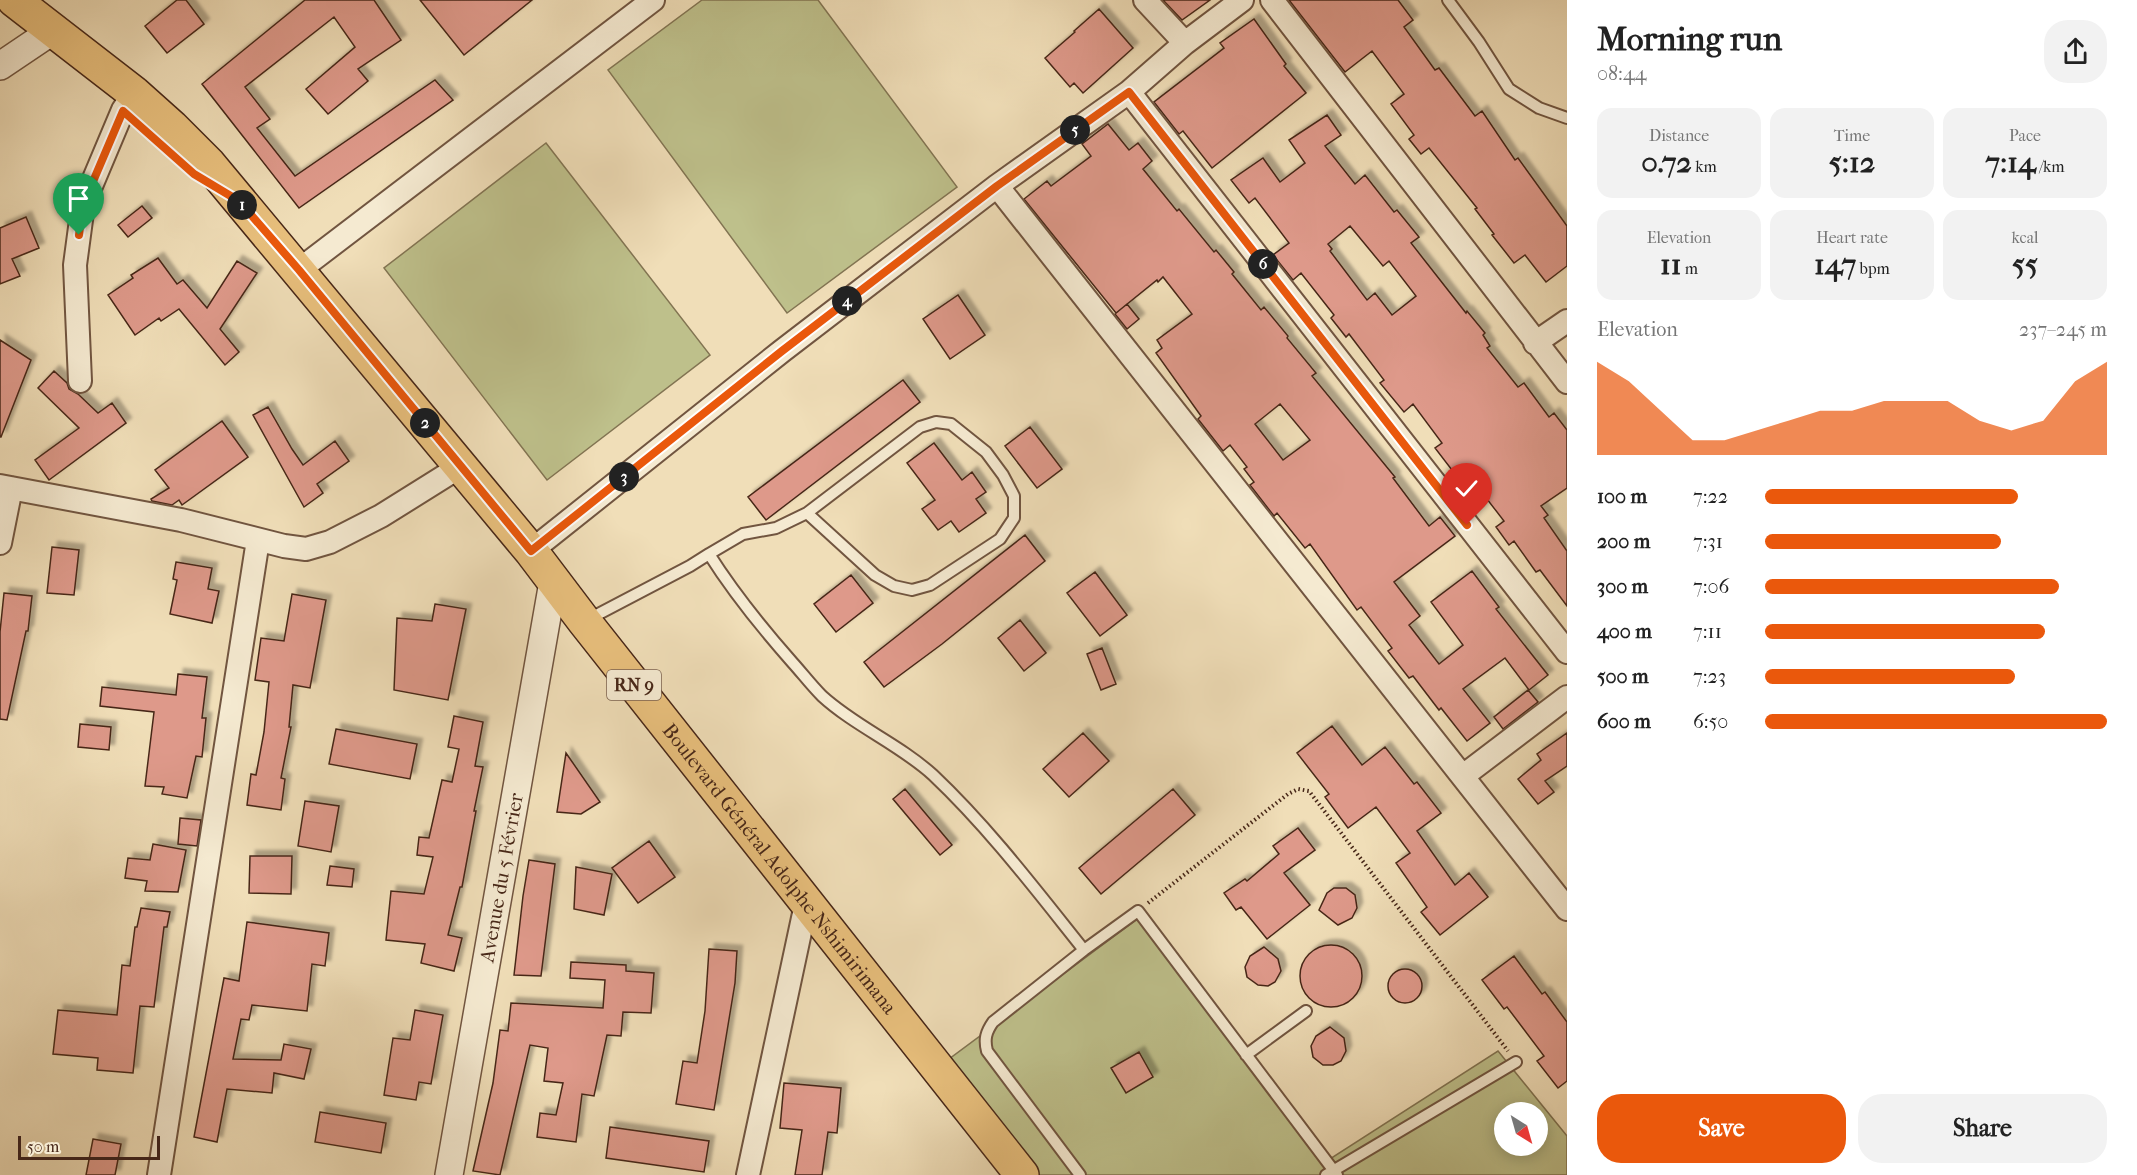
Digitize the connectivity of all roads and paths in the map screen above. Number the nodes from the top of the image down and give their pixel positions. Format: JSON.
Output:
{"nodes":[{"id":1,"x":14,"y":0,"type":"edge"},
{"id":2,"x":653,"y":0,"type":"edge"},
{"id":3,"x":1145,"y":0,"type":"edge"},
{"id":4,"x":1242,"y":0,"type":"edge"},
{"id":5,"x":1272,"y":0,"type":"edge"},
{"id":6,"x":1448,"y":0,"type":"edge"},
{"id":7,"x":0,"y":11,"type":"edge"},
{"id":8,"x":43,"y":37,"type":"junction"},
{"id":9,"x":1185,"y":43,"type":"junction"},
{"id":10,"x":0,"y":66,"type":"edge"},
{"id":11,"x":1129,"y":92,"type":"junction"},
{"id":12,"x":128,"y":102,"type":"junction"},
{"id":13,"x":1567,"y":118,"type":"edge"},
{"id":14,"x":997,"y":186,"type":"junction"},
{"id":15,"x":299,"y":270,"type":"junction"},
{"id":16,"x":1567,"y":321,"type":"edge"},
{"id":17,"x":1535,"y":343,"type":"junction"},
{"id":18,"x":80,"y":381,"type":"dead end"},
{"id":19,"x":1567,"y":382,"type":"edge"},
{"id":20,"x":461,"y":466,"type":"junction"},
{"id":21,"x":5,"y":487,"type":"edge"},
{"id":22,"x":807,"y":513,"type":"junction"},
{"id":23,"x":258,"y":540,"type":"junction"},
{"id":24,"x":0,"y":543,"type":"edge"},
{"id":25,"x":531,"y":551,"type":"junction"},
{"id":26,"x":709,"y":554,"type":"junction"},
{"id":27,"x":553,"y":582,"type":"junction"},
{"id":28,"x":584,"y":621,"type":"junction"},
{"id":29,"x":1567,"y":652,"type":"edge"},
{"id":30,"x":1567,"y":697,"type":"edge"},
{"id":31,"x":1463,"y":776,"type":"junction"},
{"id":32,"x":806,"y":904,"type":"junction"},
{"id":33,"x":1567,"y":909,"type":"edge"},
{"id":34,"x":1138,"y":911,"type":"junction"},
{"id":35,"x":1084,"y":950,"type":"junction"},
{"id":36,"x":1306,"y":1011,"type":"dead end"},
{"id":37,"x":1246,"y":1055,"type":"junction"},
{"id":38,"x":1516,"y":1062,"type":"joint"},
{"id":39,"x":1332,"y":1173,"type":"edge"},
{"id":40,"x":159,"y":1175,"type":"edge"},
{"id":41,"x":449,"y":1175,"type":"edge"},
{"id":42,"x":748,"y":1175,"type":"edge"},
{"id":43,"x":1022,"y":1175,"type":"edge"},
{"id":44,"x":1080,"y":1175,"type":"edge"}],
"edges":[{"from":1,"to":8,"type":"main road","name":"Boulevard Général Adolphe Nshimirimana","number":"RN 9"},
{"from":2,"to":15,"type":"street"},
{"from":3,"to":9,"type":"street"},
{"from":4,"to":9,"type":"street"},
{"from":5,"to":17,"type":"street"},
{"from":6,"to":13,"type":"lane"},
{"from":7,"to":8,"type":"main road","name":"Boulevard Général Adolphe Nshimirimana","number":"RN 9"},
{"from":8,"to":10,"type":"street"},
{"from":8,"to":12,"type":"main road","name":"Boulevard Général Adolphe Nshimirimana","number":"RN 9"},
{"from":9,"to":11,"type":"street"},
{"from":11,"to":14,"type":"street"},
{"from":11,"to":29,"type":"street"},
{"from":12,"to":15,"type":"main road","name":"Boulevard Général Adolphe Nshimirimana","number":"RN 9"},
{"from":12,"to":18,"type":"street"},
{"from":14,"to":25,"type":"street"},
{"from":14,"to":31,"type":"street"},
{"from":15,"to":20,"type":"main road","name":"Boulevard Général Adolphe Nshimirimana","number":"RN 9"},
{"from":16,"to":17,"type":"street"},
{"from":17,"to":19,"type":"street"},
{"from":20,"to":23,"type":"street"},
{"from":20,"to":25,"type":"main road","name":"Boulevard Général Adolphe Nshimirimana","number":"RN 9"},
{"from":21,"to":23,"type":"street"},
{"from":21,"to":24,"type":"street"},
{"from":22,"to":22,"type":"lane"},
{"from":22,"to":26,"type":"lane"},
{"from":23,"to":40,"type":"street"},
{"from":25,"to":27,"type":"main road","name":"Boulevard Général Adolphe Nshimirimana","number":"RN 9"},
{"from":26,"to":28,"type":"lane"},
{"from":26,"to":35,"type":"lane"},
{"from":27,"to":28,"type":"main road","name":"Boulevard Général Adolphe Nshimirimana","number":"RN 9"},
{"from":27,"to":41,"type":"street","name":"Avenue du 5 Février"},
{"from":28,"to":32,"type":"main road","name":"Boulevard Général Adolphe Nshimirimana","number":"RN 9"},
{"from":30,"to":31,"type":"street"},
{"from":31,"to":33,"type":"street"},
{"from":32,"to":42,"type":"street"},
{"from":32,"to":43,"type":"main road","name":"Boulevard Général Adolphe Nshimirimana","number":"RN 9"},
{"from":34,"to":35,"type":"lane"},
{"from":34,"to":37,"type":"lane"},
{"from":34,"to":38,"type":"path"},
{"from":35,"to":44,"type":"lane"},
{"from":36,"to":37,"type":"lane"},
{"from":37,"to":39,"type":"lane"},
{"from":38,"to":39,"type":"lane"}]}
